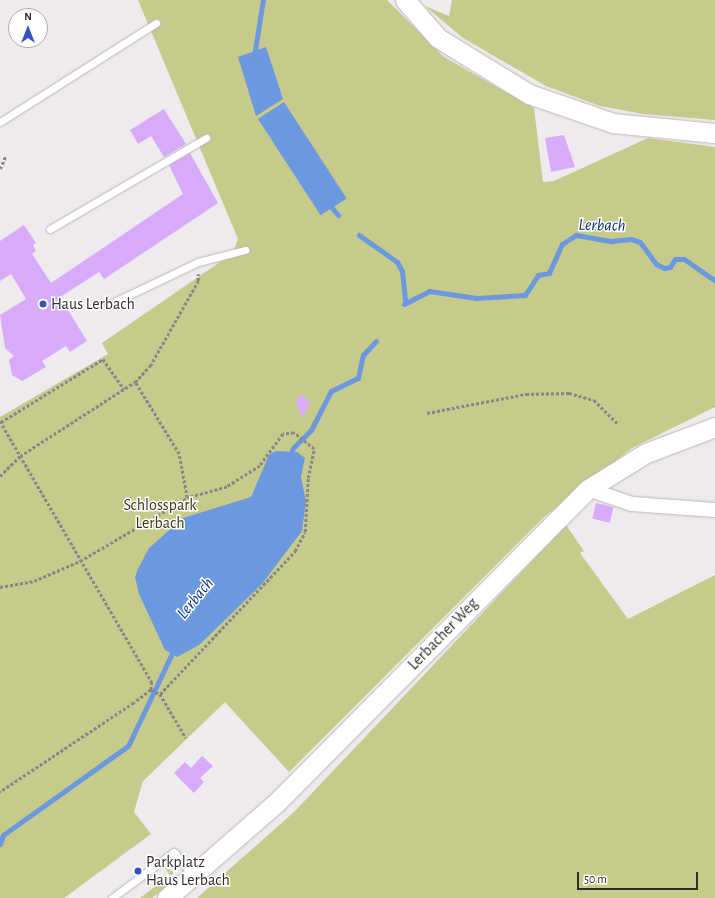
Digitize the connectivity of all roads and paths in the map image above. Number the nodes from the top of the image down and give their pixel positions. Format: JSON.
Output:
{"nodes":[{"id":1,"x":405,"y":0,"type":"edge"},
{"id":2,"x":156,"y":23,"type":"dead end"},
{"id":3,"x":0,"y":122,"type":"edge"},
{"id":4,"x":715,"y":134,"type":"edge"},
{"id":5,"x":206,"y":138,"type":"dead end"},
{"id":6,"x":6,"y":155,"type":"dead end"},
{"id":7,"x":0,"y":169,"type":"edge"},
{"id":8,"x":50,"y":229,"type":"dead end"},
{"id":9,"x":245,"y":250,"type":"dead end"},
{"id":10,"x":198,"y":262,"type":"junction"},
{"id":11,"x":108,"y":305,"type":"dead end"},
{"id":12,"x":136,"y":382,"type":"junction"},
{"id":13,"x":124,"y":389,"type":"junction"},
{"id":14,"x":427,"y":412,"type":"dead end"},
{"id":15,"x":0,"y":422,"type":"edge"},
{"id":16,"x":619,"y":425,"type":"dead end"},
{"id":17,"x":715,"y":427,"type":"edge"},
{"id":18,"x":20,"y":456,"type":"junction"},
{"id":19,"x":0,"y":476,"type":"edge"},
{"id":20,"x":588,"y":489,"type":"junction"},
{"id":21,"x":187,"y":498,"type":"junction"},
{"id":22,"x":715,"y":510,"type":"edge"},
{"id":23,"x":80,"y":561,"type":"junction"},
{"id":24,"x":0,"y":587,"type":"edge"},
{"id":25,"x":151,"y":690,"type":"junction"},
{"id":26,"x":160,"y":694,"type":"junction"},
{"id":27,"x":186,"y":738,"type":"dead end"},
{"id":28,"x":0,"y":792,"type":"edge"},
{"id":29,"x":194,"y":876,"type":"junction"},
{"id":30,"x":112,"y":898,"type":"edge"},
{"id":31,"x":166,"y":898,"type":"edge"}],
"edges":[{"from":1,"to":4,"type":"street"},
{"from":2,"to":3,"type":"lane"},
{"from":5,"to":8,"type":"lane"},
{"from":6,"to":7,"type":"path"},
{"from":9,"to":10,"type":"lane"},
{"from":10,"to":11,"type":"lane"},
{"from":10,"to":12,"type":"path"},
{"from":12,"to":13,"type":"path"},
{"from":12,"to":21,"type":"path"},
{"from":13,"to":15,"type":"path"},
{"from":13,"to":18,"type":"path"},
{"from":14,"to":16,"type":"path"},
{"from":15,"to":18,"type":"path"},
{"from":17,"to":20,"type":"street","name":"Lerbacher Weg"},
{"from":18,"to":19,"type":"path"},
{"from":18,"to":23,"type":"path"},
{"from":20,"to":22,"type":"street"},
{"from":20,"to":29,"type":"street","name":"Lerbacher Weg"},
{"from":21,"to":23,"type":"path"},
{"from":21,"to":26,"type":"path"},
{"from":23,"to":24,"type":"path"},
{"from":23,"to":25,"type":"path"},
{"from":25,"to":26,"type":"path"},
{"from":25,"to":28,"type":"path"},
{"from":26,"to":27,"type":"path"},
{"from":29,"to":30,"type":"lane"},
{"from":29,"to":31,"type":"street","name":"Lerbacher Weg"}]}
